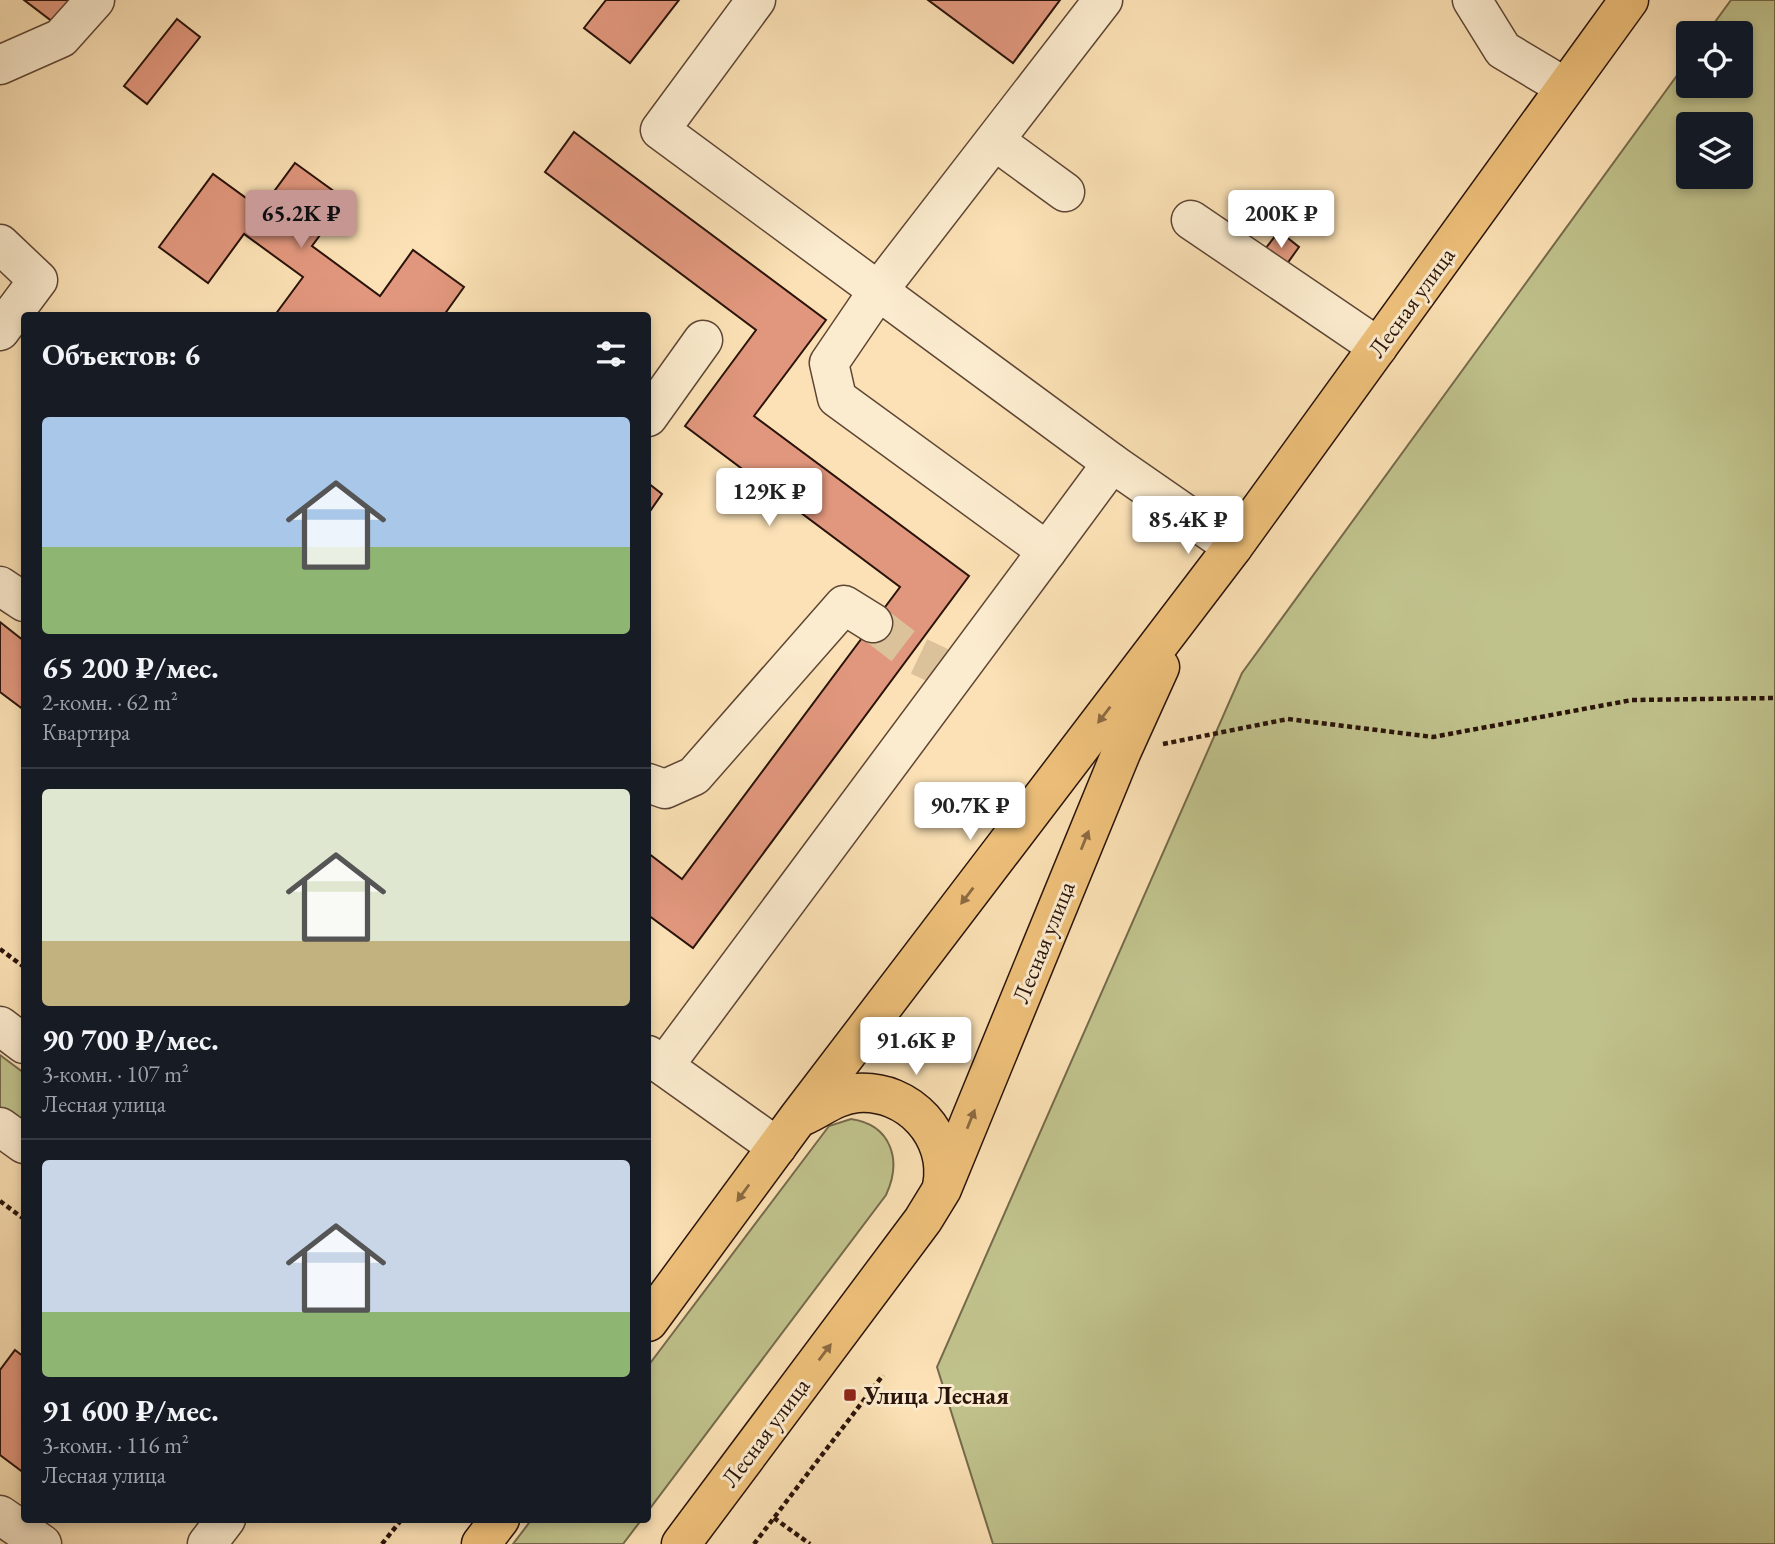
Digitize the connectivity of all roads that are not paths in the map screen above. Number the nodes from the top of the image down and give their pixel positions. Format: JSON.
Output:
{"nodes":[{"id":1,"x":95,"y":0,"type":"edge"},
{"id":2,"x":756,"y":0,"type":"edge"},
{"id":3,"x":1103,"y":0,"type":"edge"},
{"id":4,"x":1472,"y":0,"type":"edge"},
{"id":5,"x":1629,"y":0,"type":"edge"},
{"id":6,"x":0,"y":65,"type":"edge"},
{"id":7,"x":1565,"y":87,"type":"junction"},
{"id":8,"x":995,"y":141,"type":"junction"},
{"id":9,"x":1065,"y":192,"type":"dead end"},
{"id":10,"x":1191,"y":219,"type":"dead end"},
{"id":11,"x":0,"y":244,"type":"edge"},
{"id":12,"x":878,"y":291,"type":"junction"},
{"id":13,"x":0,"y":331,"type":"edge"},
{"id":14,"x":703,"y":340,"type":"dead end"},
{"id":15,"x":1378,"y":347,"type":"junction"},
{"id":16,"x":651,"y":413,"type":"edge"},
{"id":17,"x":1112,"y":463,"type":"junction"},
{"id":18,"x":1233,"y":547,"type":"junction"},
{"id":19,"x":1046,"y":551,"type":"junction"},
{"id":20,"x":0,"y":586,"type":"edge"},
{"id":21,"x":21,"y":600,"type":"edge"},
{"id":22,"x":1190,"y":602,"type":"junction"},
{"id":23,"x":873,"y":623,"type":"tunnel mouth"},
{"id":24,"x":651,"y":784,"type":"edge"},
{"id":25,"x":0,"y":1026,"type":"edge"},
{"id":26,"x":21,"y":1042,"type":"edge"},
{"id":27,"x":656,"y":1061,"type":"edge"},
{"id":28,"x":0,"y":1127,"type":"edge"},
{"id":29,"x":787,"y":1133,"type":"junction"},
{"id":30,"x":21,"y":1142,"type":"edge"},
{"id":31,"x":942,"y":1189,"type":"junction"},
{"id":32,"x":651,"y":1318,"type":"edge"},
{"id":33,"x":0,"y":1515,"type":"edge"},
{"id":34,"x":223,"y":1523,"type":"edge"},
{"id":35,"x":476,"y":1523,"type":"edge"},
{"id":36,"x":497,"y":1523,"type":"edge"},
{"id":37,"x":42,"y":1544,"type":"edge"},
{"id":38,"x":207,"y":1544,"type":"edge"},
{"id":39,"x":479,"y":1544,"type":"edge"},
{"id":40,"x":681,"y":1544,"type":"edge"}],
"edges":[{"from":1,"to":6,"type":"street"},
{"from":2,"to":12,"type":"street"},
{"from":3,"to":8,"type":"street"},
{"from":4,"to":7,"type":"street"},
{"from":5,"to":7,"type":"main road","name":"Лесная улица"},
{"from":7,"to":15,"type":"main road","name":"Лесная улица"},
{"from":8,"to":9,"type":"street"},
{"from":8,"to":12,"type":"street"},
{"from":10,"to":15,"type":"street"},
{"from":11,"to":13,"type":"street"},
{"from":12,"to":17,"type":"street"},
{"from":12,"to":19,"type":"street"},
{"from":14,"to":16,"type":"street"},
{"from":15,"to":18,"type":"main road","name":"Лесная улица"},
{"from":17,"to":18,"type":"street"},
{"from":17,"to":19,"type":"street"},
{"from":18,"to":22,"type":"main road","name":"Лесная улица"},
{"from":19,"to":27,"type":"street"},
{"from":20,"to":21,"type":"street"},
{"from":22,"to":29,"type":"main road","name":"Лесная улица","one_way":true},
{"from":31,"to":22,"type":"main road","name":"Лесная улица","one_way":true},
{"from":23,"to":24,"type":"street"},
{"from":25,"to":26,"type":"street"},
{"from":27,"to":29,"type":"street"},
{"from":28,"to":30,"type":"street"},
{"from":29,"to":31,"type":"main road"},
{"from":29,"to":32,"type":"main road","name":"Лесная улица","one_way":true},
{"from":40,"to":31,"type":"main road","name":"Лесная улица","one_way":true},
{"from":33,"to":37,"type":"street"},
{"from":34,"to":38,"type":"street"},
{"from":35,"to":39,"type":"street"},
{"from":36,"to":39,"type":"main road"}]}
